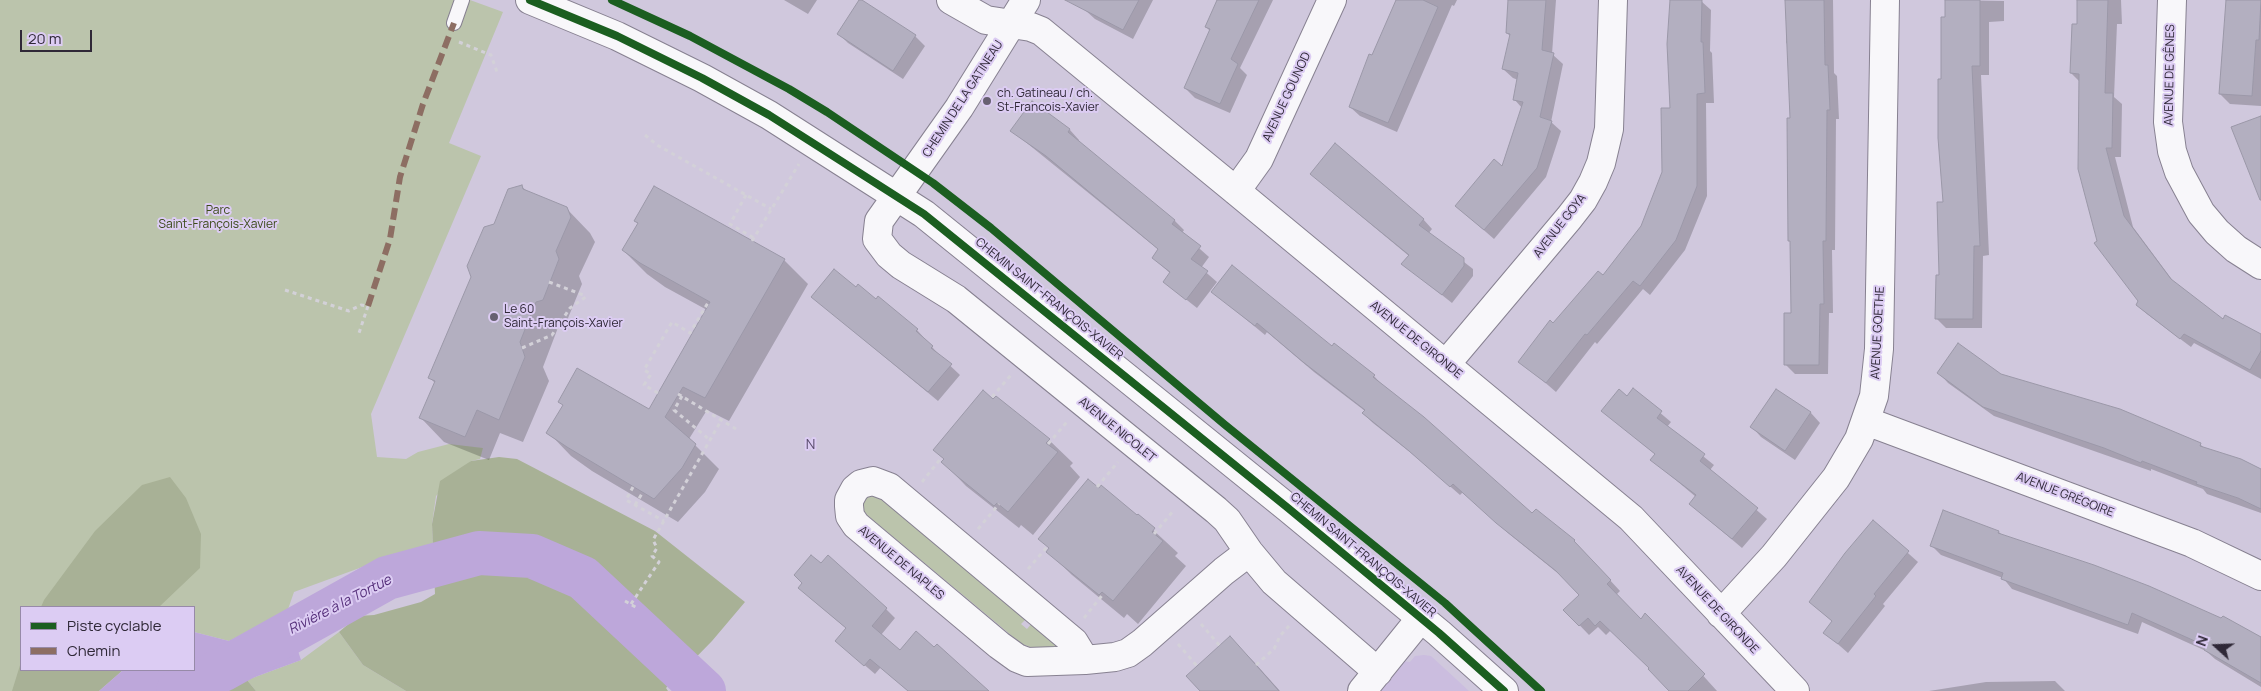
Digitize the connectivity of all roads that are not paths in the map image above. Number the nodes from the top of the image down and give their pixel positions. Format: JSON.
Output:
{"nodes":[{"id":1,"x":462,"y":0,"type":"edge"},
{"id":2,"x":530,"y":0,"type":"edge"},
{"id":3,"x":951,"y":0,"type":"edge"},
{"id":4,"x":1026,"y":0,"type":"edge"},
{"id":5,"x":1332,"y":0,"type":"edge"},
{"id":6,"x":1614,"y":0,"type":"edge"},
{"id":7,"x":1885,"y":0,"type":"edge"},
{"id":8,"x":2172,"y":0,"type":"edge"},
{"id":9,"x":454,"y":23,"type":"dead end"},
{"id":10,"x":1011,"y":24,"type":"junction"},
{"id":11,"x":1236,"y":191,"type":"junction"},
{"id":12,"x":897,"y":196,"type":"junction"},
{"id":13,"x":2261,"y":265,"type":"edge"},
{"id":14,"x":1446,"y":364,"type":"junction"},
{"id":15,"x":1866,"y":421,"type":"junction"},
{"id":16,"x":1249,"y":552,"type":"junction"},
{"id":17,"x":2261,"y":576,"type":"edge"},
{"id":18,"x":1721,"y":614,"type":"junction"},
{"id":19,"x":1421,"y":618,"type":"junction"},
{"id":20,"x":1085,"y":660,"type":"junction"},
{"id":21,"x":1370,"y":681,"type":"edge"},
{"id":22,"x":1504,"y":691,"type":"edge"},
{"id":23,"x":1795,"y":691,"type":"edge"}],
"edges":[{"from":1,"to":9,"type":"lane"},
{"from":2,"to":12,"type":"street","name":"CHEMIN SAINT-FRANÇOIS-XAVIER"},
{"from":3,"to":10,"type":"street","name":"AVENUE DE GIRONDE"},
{"from":4,"to":10,"type":"street","name":"CHEMIN DE LA GATINEAU"},
{"from":5,"to":11,"type":"street","name":"AVENUE GOUNOD"},
{"from":6,"to":14,"type":"street","name":"AVENUE GOYA"},
{"from":7,"to":15,"type":"street","name":"AVENUE GOETHE"},
{"from":8,"to":13,"type":"street","name":"AVENUE DE GÊNES"},
{"from":10,"to":11,"type":"street","name":"AVENUE DE GIRONDE"},
{"from":10,"to":12,"type":"street","name":"CHEMIN DE LA GATINEAU"},
{"from":11,"to":14,"type":"street","name":"AVENUE DE GIRONDE"},
{"from":12,"to":16,"type":"street","name":"AVENUE NICOLET"},
{"from":12,"to":19,"type":"street","name":"CHEMIN SAINT-FRANÇOIS-XAVIER"},
{"from":14,"to":18,"type":"street","name":"AVENUE DE GIRONDE"},
{"from":15,"to":17,"type":"street","name":"AVENUE GRÉGOIRE"},
{"from":15,"to":18,"type":"street","name":"AVENUE GOETHE"},
{"from":16,"to":20,"type":"street","name":"AVENUE DE NAPLES"},
{"from":16,"to":21,"type":"street","name":"AVENUE NICOLET"},
{"from":18,"to":23,"type":"street","name":"AVENUE DE GIRONDE"},
{"from":19,"to":21,"type":"street"},
{"from":19,"to":22,"type":"street","name":"CHEMIN SAINT-FRANÇOIS-XAVIER"},
{"from":20,"to":20,"type":"street","name":"AVENUE DE NAPLES"}]}
